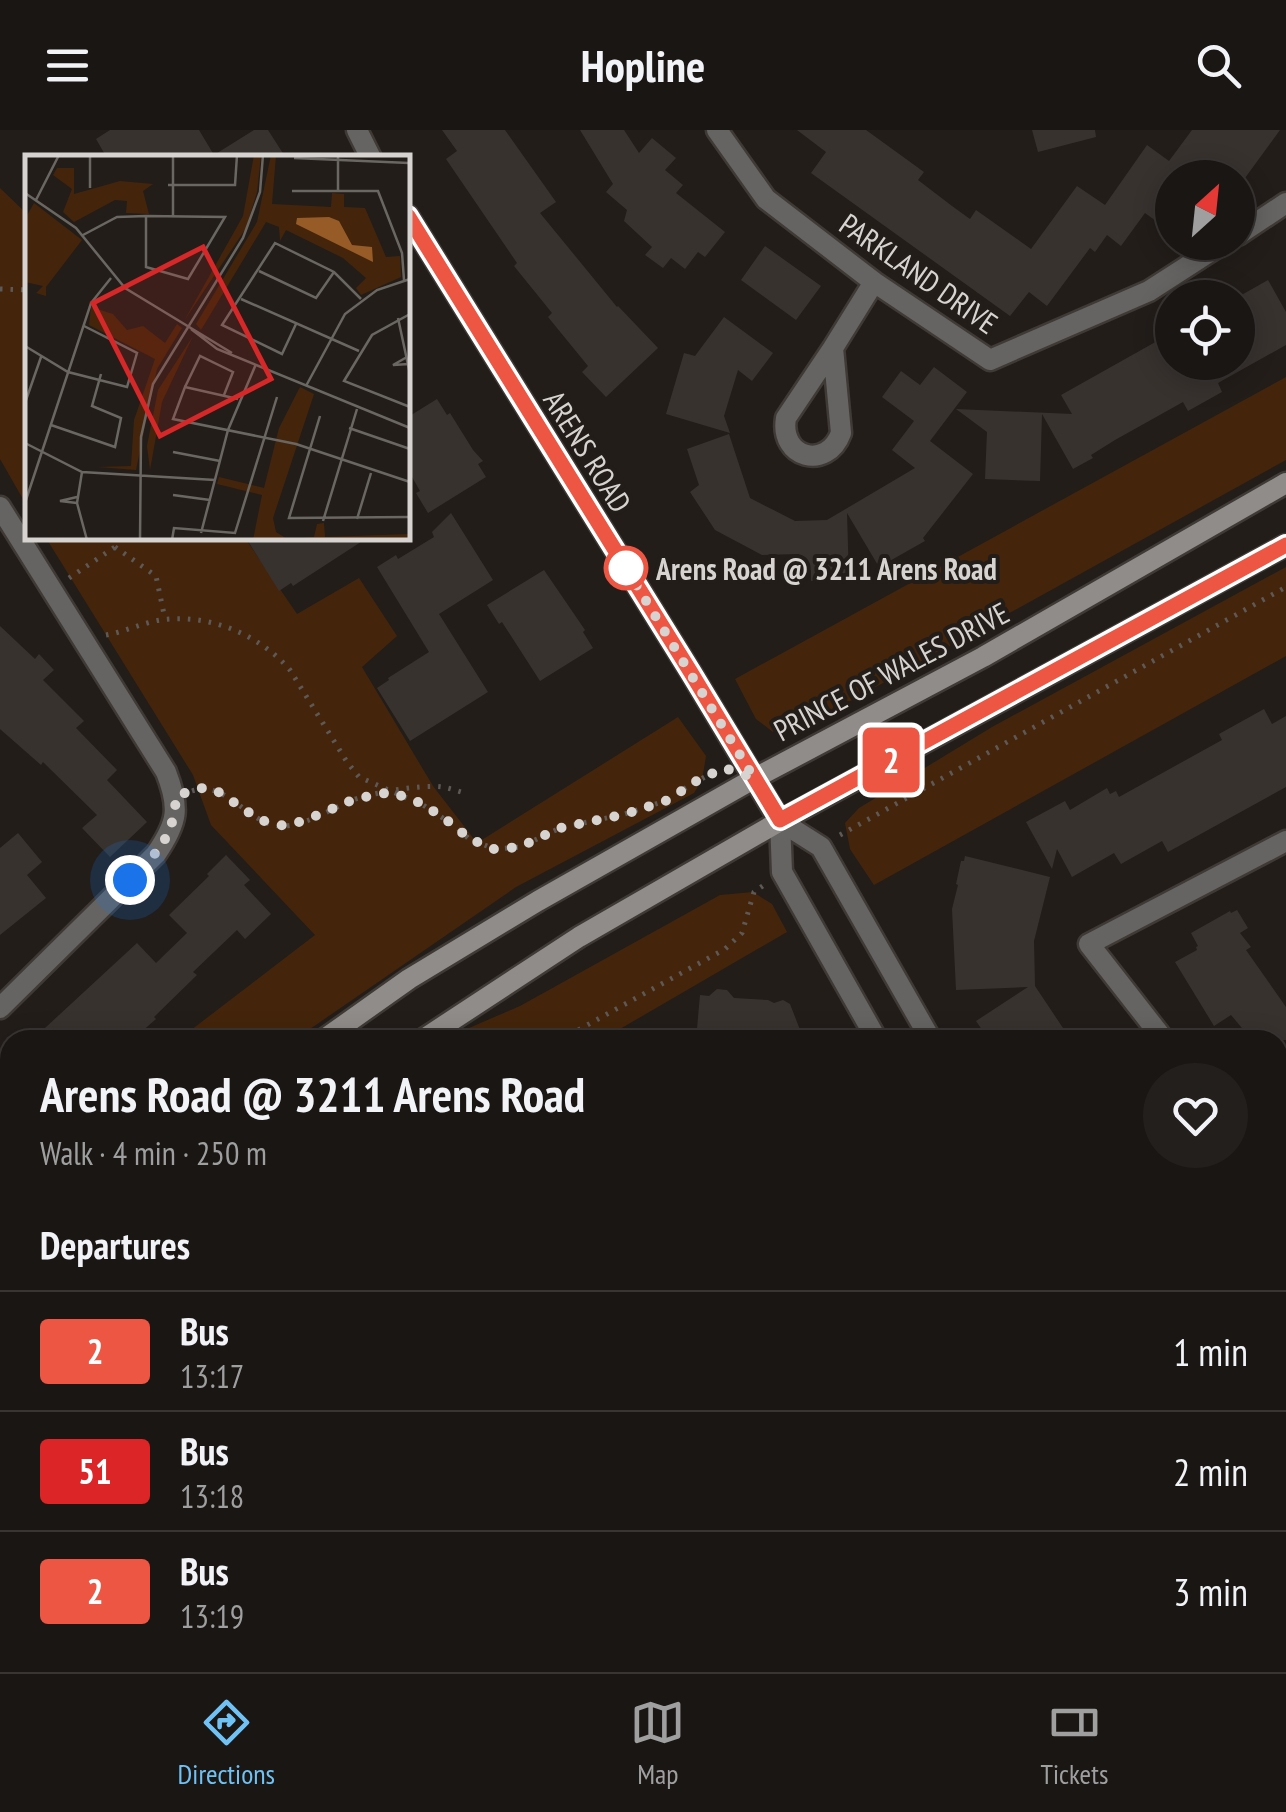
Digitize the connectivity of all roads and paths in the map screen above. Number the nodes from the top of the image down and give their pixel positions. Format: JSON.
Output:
{"nodes":[{"id":1,"x":357,"y":130,"type":"edge"},
{"id":2,"x":717,"y":130,"type":"edge"},
{"id":3,"x":370,"y":155,"type":"edge"},
{"id":4,"x":1286,"y":203,"type":"edge"},
{"id":5,"x":410,"y":219,"type":"edge"},
{"id":6,"x":1255,"y":223,"type":"edge"},
{"id":7,"x":1198,"y":260,"type":"edge"},
{"id":8,"x":874,"y":282,"type":"junction"},
{"id":9,"x":0,"y":289,"type":"edge"},
{"id":10,"x":25,"y":290,"type":"edge"},
{"id":11,"x":833,"y":348,"type":"junction"},
{"id":12,"x":1286,"y":484,"type":"edge"},
{"id":13,"x":0,"y":506,"type":"edge"},
{"id":14,"x":121,"y":540,"type":"edge"},
{"id":15,"x":1286,"y":544,"type":"edge"},
{"id":16,"x":116,"y":547,"type":"junction"},
{"id":17,"x":1286,"y":587,"type":"edge"},
{"id":18,"x":52,"y":588,"type":"junction"},
{"id":19,"x":165,"y":620,"type":"junction"},
{"id":20,"x":83,"y":638,"type":"junction"},
{"id":21,"x":754,"y":778,"type":"junction"},
{"id":22,"x":683,"y":790,"type":"dead end"},
{"id":23,"x":391,"y":792,"type":"junction"},
{"id":24,"x":465,"y":793,"type":"dead end"},
{"id":25,"x":176,"y":796,"type":"junction"},
{"id":26,"x":668,"y":800,"type":"dead end"},
{"id":27,"x":780,"y":820,"type":"junction"},
{"id":28,"x":1286,"y":841,"type":"edge"},
{"id":29,"x":820,"y":848,"type":"junction"},
{"id":30,"x":782,"y":872,"type":"junction"},
{"id":31,"x":0,"y":1008,"type":"edge"},
{"id":32,"x":337,"y":1030,"type":"edge"},
{"id":33,"x":437,"y":1030,"type":"edge"},
{"id":34,"x":578,"y":1030,"type":"edge"},
{"id":35,"x":872,"y":1030,"type":"edge"},
{"id":36,"x":924,"y":1030,"type":"edge"},
{"id":37,"x":1156,"y":1030,"type":"edge"}],
"edges":[{"from":1,"to":3,"type":"street"},
{"from":2,"to":8,"type":"street","name":"PARKLAND DRIVE"},
{"from":4,"to":6,"type":"street"},
{"from":5,"to":21,"type":"street","name":"ARENS ROAD"},
{"from":7,"to":8,"type":"street","name":"PARKLAND DRIVE"},
{"from":8,"to":11,"type":"street"},
{"from":9,"to":10,"type":"path"},
{"from":11,"to":11,"type":"street"},
{"from":12,"to":21,"type":"main road","name":"PRINCE OF WALES DRIVE"},
{"from":13,"to":18,"type":"street"},
{"from":14,"to":16,"type":"path"},
{"from":15,"to":27,"type":"main road"},
{"from":16,"to":18,"type":"path"},
{"from":16,"to":19,"type":"path"},
{"from":17,"to":29,"type":"path"},
{"from":18,"to":20,"type":"street"},
{"from":19,"to":20,"type":"path"},
{"from":19,"to":23,"type":"path"},
{"from":20,"to":25,"type":"street"},
{"from":21,"to":22,"type":"path"},
{"from":21,"to":27,"type":"street","name":"ARENS ROAD"},
{"from":21,"to":32,"type":"main road","name":"PRINCE OF WALES DRIVE"},
{"from":23,"to":24,"type":"path"},
{"from":23,"to":25,"type":"path"},
{"from":23,"to":26,"type":"path"},
{"from":25,"to":31,"type":"street"},
{"from":27,"to":29,"type":"street","name":"ARENS ROAD"},
{"from":27,"to":30,"type":"street","name":"ARENS ROAD"},
{"from":27,"to":33,"type":"main road"},
{"from":28,"to":37,"type":"street"},
{"from":29,"to":36,"type":"street","name":"ARENS ROAD"},
{"from":30,"to":34,"type":"path"},
{"from":30,"to":35,"type":"street","name":"ARENS ROAD"}]}
